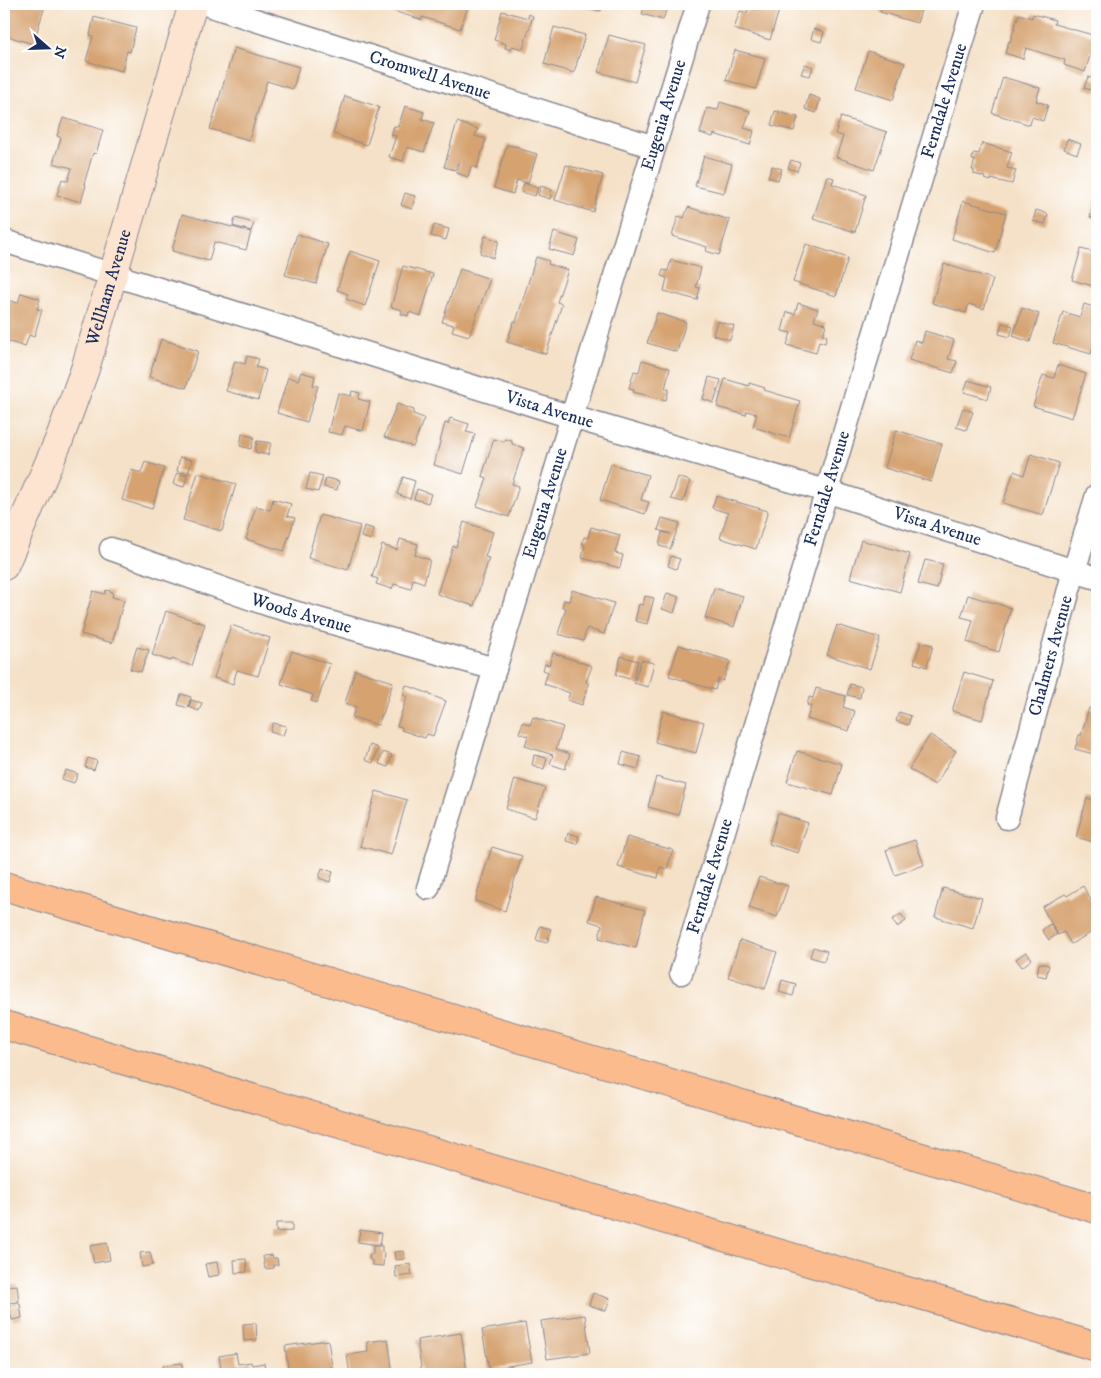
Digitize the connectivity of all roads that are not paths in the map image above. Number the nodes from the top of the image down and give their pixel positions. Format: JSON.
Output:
{"nodes":[{"id":1,"x":193,"y":4,"type":"edge"},
{"id":2,"x":205,"y":4,"type":"edge"},
{"id":3,"x":698,"y":4,"type":"edge"},
{"id":4,"x":974,"y":4,"type":"edge"},
{"id":5,"x":654,"y":146,"type":"junction"},
{"id":6,"x":4,"y":241,"type":"edge"},
{"id":7,"x":112,"y":274,"type":"junction"},
{"id":8,"x":572,"y":417,"type":"junction"},
{"id":9,"x":826,"y":491,"type":"junction"},
{"id":10,"x":1097,"y":495,"type":"edge"},
{"id":11,"x":111,"y":549,"type":"dead end"},
{"id":12,"x":4,"y":566,"type":"edge"},
{"id":13,"x":1074,"y":571,"type":"junction"},
{"id":14,"x":1097,"y":578,"type":"edge"},
{"id":15,"x":495,"y":669,"type":"junction"},
{"id":16,"x":1007,"y":818,"type":"dead end"},
{"id":17,"x":4,"y":886,"type":"edge"},
{"id":18,"x":428,"y":888,"type":"dead end"},
{"id":19,"x":681,"y":973,"type":"dead end"},
{"id":20,"x":4,"y":1025,"type":"edge"},
{"id":21,"x":1097,"y":1209,"type":"edge"},
{"id":22,"x":1097,"y":1347,"type":"edge"}],
"edges":[{"from":1,"to":7,"type":"street","name":"Wellham Avenue"},
{"from":2,"to":5,"type":"street","name":"Cromwell Avenue"},
{"from":3,"to":5,"type":"street","name":"Eugenia Avenue"},
{"from":4,"to":9,"type":"street","name":"Ferndale Avenue"},
{"from":5,"to":8,"type":"street","name":"Eugenia Avenue"},
{"from":6,"to":7,"type":"street","name":"Vista Avenue"},
{"from":7,"to":8,"type":"street","name":"Vista Avenue"},
{"from":7,"to":12,"type":"street","name":"Wellham Avenue"},
{"from":8,"to":9,"type":"street","name":"Vista Avenue"},
{"from":8,"to":15,"type":"street","name":"Eugenia Avenue"},
{"from":9,"to":13,"type":"street","name":"Vista Avenue"},
{"from":9,"to":19,"type":"street","name":"Ferndale Avenue"},
{"from":10,"to":13,"type":"street","name":"Chalmers Avenue"},
{"from":11,"to":15,"type":"street","name":"Woods Avenue"},
{"from":13,"to":14,"type":"street","name":"Vista Avenue"},
{"from":13,"to":16,"type":"street","name":"Chalmers Avenue"},
{"from":15,"to":18,"type":"street","name":"Eugenia Avenue"},
{"from":17,"to":21,"type":"highway"},
{"from":20,"to":22,"type":"highway"}]}
